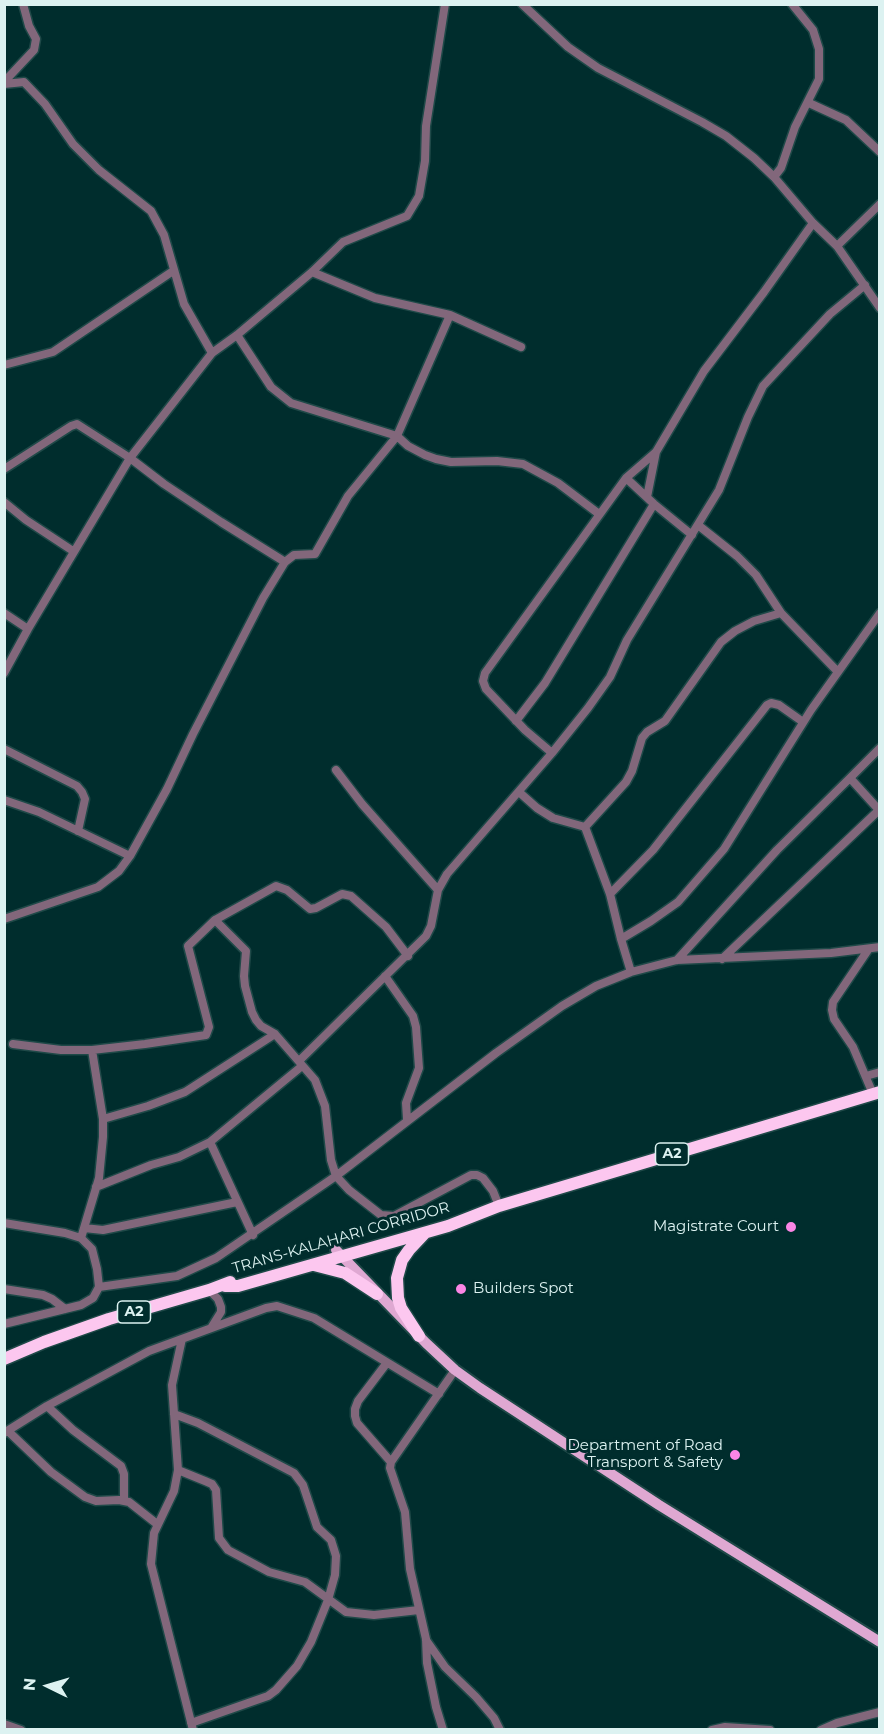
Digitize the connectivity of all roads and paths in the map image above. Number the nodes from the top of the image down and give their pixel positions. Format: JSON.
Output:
{"nodes":[{"id":1,"x":23,"y":4,"type":"edge"},
{"id":2,"x":445,"y":4,"type":"edge"},
{"id":3,"x":522,"y":4,"type":"edge"},
{"id":4,"x":792,"y":4,"type":"edge"},
{"id":5,"x":4,"y":83,"type":"edge"},
{"id":6,"x":809,"y":103,"type":"junction"},
{"id":7,"x":879,"y":152,"type":"edge"},
{"id":8,"x":774,"y":177,"type":"junction"},
{"id":9,"x":879,"y":204,"type":"edge"},
{"id":10,"x":813,"y":223,"type":"junction"},
{"id":11,"x":837,"y":246,"type":"junction"},
{"id":12,"x":173,"y":271,"type":"junction"},
{"id":13,"x":312,"y":272,"type":"junction"},
{"id":14,"x":865,"y":285,"type":"junction"},
{"id":15,"x":879,"y":308,"type":"edge"},
{"id":16,"x":450,"y":315,"type":"junction"},
{"id":17,"x":237,"y":335,"type":"junction"},
{"id":18,"x":521,"y":347,"type":"dead end"},
{"id":19,"x":212,"y":353,"type":"junction"},
{"id":20,"x":4,"y":365,"type":"edge"},
{"id":21,"x":397,"y":436,"type":"junction"},
{"id":22,"x":656,"y":452,"type":"junction"},
{"id":23,"x":130,"y":458,"type":"junction"},
{"id":24,"x":4,"y":469,"type":"edge"},
{"id":25,"x":626,"y":478,"type":"junction"},
{"id":26,"x":647,"y":497,"type":"junction"},
{"id":27,"x":4,"y":502,"type":"edge"},
{"id":28,"x":654,"y":504,"type":"junction"},
{"id":29,"x":599,"y":514,"type":"junction"},
{"id":30,"x":698,"y":525,"type":"junction"},
{"id":31,"x":692,"y":535,"type":"junction"},
{"id":32,"x":73,"y":551,"type":"junction"},
{"id":33,"x":285,"y":562,"type":"junction"},
{"id":34,"x":4,"y":613,"type":"edge"},
{"id":35,"x":781,"y":613,"type":"junction"},
{"id":36,"x":879,"y":613,"type":"edge"},
{"id":37,"x":28,"y":629,"type":"junction"},
{"id":38,"x":838,"y":672,"type":"junction"},
{"id":39,"x":4,"y":673,"type":"edge"},
{"id":40,"x":516,"y":721,"type":"junction"},
{"id":41,"x":803,"y":722,"type":"junction"},
{"id":42,"x":879,"y":748,"type":"edge"},
{"id":43,"x":4,"y":749,"type":"edge"},
{"id":44,"x":552,"y":753,"type":"junction"},
{"id":45,"x":336,"y":770,"type":"dead end"},
{"id":46,"x":850,"y":778,"type":"junction"},
{"id":47,"x":519,"y":792,"type":"junction"},
{"id":48,"x":4,"y":800,"type":"edge"},
{"id":49,"x":879,"y":810,"type":"edge"},
{"id":50,"x":585,"y":827,"type":"junction"},
{"id":51,"x":78,"y":831,"type":"junction"},
{"id":52,"x":130,"y":856,"type":"junction"},
{"id":53,"x":438,"y":890,"type":"junction"},
{"id":54,"x":610,"y":894,"type":"junction"},
{"id":55,"x":4,"y":919,"type":"edge"},
{"id":56,"x":215,"y":920,"type":"junction"},
{"id":57,"x":621,"y":939,"type":"junction"},
{"id":58,"x":879,"y":947,"type":"edge"},
{"id":59,"x":868,"y":950,"type":"junction"},
{"id":60,"x":408,"y":956,"type":"junction"},
{"id":61,"x":722,"y":959,"type":"junction"},
{"id":62,"x":677,"y":960,"type":"junction"},
{"id":63,"x":631,"y":972,"type":"junction"},
{"id":64,"x":385,"y":976,"type":"junction"},
{"id":65,"x":275,"y":1034,"type":"junction"},
{"id":66,"x":13,"y":1044,"type":"dead end"},
{"id":67,"x":92,"y":1050,"type":"junction"},
{"id":68,"x":300,"y":1064,"type":"junction"},
{"id":69,"x":879,"y":1072,"type":"edge"},
{"id":70,"x":866,"y":1076,"type":"junction"},
{"id":71,"x":876,"y":1093,"type":"edge"},
{"id":72,"x":103,"y":1119,"type":"junction"},
{"id":73,"x":407,"y":1119,"type":"junction"},
{"id":74,"x":210,"y":1142,"type":"junction"},
{"id":75,"x":336,"y":1176,"type":"junction"},
{"id":76,"x":96,"y":1187,"type":"junction"},
{"id":77,"x":237,"y":1202,"type":"junction"},
{"id":78,"x":499,"y":1206,"type":"junction"},
{"id":79,"x":465,"y":1218,"type":"junction"},
{"id":80,"x":4,"y":1223,"type":"edge"},
{"id":81,"x":84,"y":1228,"type":"junction"},
{"id":82,"x":426,"y":1232,"type":"junction"},
{"id":83,"x":253,"y":1234,"type":"junction"},
{"id":84,"x":81,"y":1238,"type":"junction"},
{"id":85,"x":339,"y":1253,"type":"junction"},
{"id":86,"x":309,"y":1264,"type":"junction"},
{"id":87,"x":225,"y":1286,"type":"junction"},
{"id":88,"x":99,"y":1287,"type":"junction"},
{"id":89,"x":4,"y":1289,"type":"edge"},
{"id":90,"x":209,"y":1290,"type":"junction"},
{"id":91,"x":377,"y":1294,"type":"junction"},
{"id":92,"x":64,"y":1309,"type":"junction"},
{"id":93,"x":4,"y":1324,"type":"edge"},
{"id":94,"x":210,"y":1329,"type":"junction"},
{"id":95,"x":419,"y":1336,"type":"junction"},
{"id":96,"x":182,"y":1339,"type":"junction"},
{"id":97,"x":44,"y":1342,"type":"junction"},
{"id":98,"x":4,"y":1353,"type":"edge"},
{"id":99,"x":4,"y":1359,"type":"edge"},
{"id":100,"x":386,"y":1364,"type":"junction"},
{"id":101,"x":455,"y":1370,"type":"junction"},
{"id":102,"x":440,"y":1394,"type":"junction"},
{"id":103,"x":46,"y":1406,"type":"junction"},
{"id":104,"x":174,"y":1414,"type":"junction"},
{"id":105,"x":6,"y":1432,"type":"edge"},
{"id":106,"x":391,"y":1462,"type":"junction"},
{"id":107,"x":178,"y":1470,"type":"junction"},
{"id":108,"x":124,"y":1500,"type":"junction"},
{"id":109,"x":157,"y":1524,"type":"junction"},
{"id":110,"x":328,"y":1600,"type":"junction"},
{"id":111,"x":419,"y":1610,"type":"junction"},
{"id":112,"x":426,"y":1640,"type":"junction"},
{"id":113,"x":879,"y":1642,"type":"edge"},
{"id":114,"x":879,"y":1712,"type":"edge"},
{"id":115,"x":4,"y":1724,"type":"edge"},
{"id":116,"x":192,"y":1726,"type":"edge"},
{"id":117,"x":21,"y":1730,"type":"edge"},
{"id":118,"x":443,"y":1730,"type":"edge"},
{"id":119,"x":500,"y":1730,"type":"edge"},
{"id":120,"x":712,"y":1730,"type":"edge"},
{"id":121,"x":770,"y":1730,"type":"edge"},
{"id":122,"x":821,"y":1730,"type":"edge"}],
"edges":[{"from":1,"to":5,"type":"street"},
{"from":2,"to":13,"type":"street"},
{"from":3,"to":8,"type":"street"},
{"from":4,"to":6,"type":"street"},
{"from":5,"to":12,"type":"street"},
{"from":6,"to":7,"type":"street"},
{"from":6,"to":8,"type":"street"},
{"from":8,"to":10,"type":"street"},
{"from":9,"to":11,"type":"street"},
{"from":10,"to":11,"type":"street"},
{"from":10,"to":22,"type":"street"},
{"from":11,"to":14,"type":"street"},
{"from":12,"to":19,"type":"street"},
{"from":12,"to":20,"type":"street"},
{"from":13,"to":16,"type":"street"},
{"from":13,"to":17,"type":"street"},
{"from":14,"to":15,"type":"street"},
{"from":14,"to":30,"type":"street"},
{"from":16,"to":18,"type":"street"},
{"from":16,"to":21,"type":"street"},
{"from":17,"to":19,"type":"street"},
{"from":17,"to":21,"type":"street"},
{"from":19,"to":23,"type":"street"},
{"from":21,"to":29,"type":"street"},
{"from":21,"to":33,"type":"street"},
{"from":22,"to":25,"type":"street"},
{"from":22,"to":26,"type":"street"},
{"from":23,"to":24,"type":"street"},
{"from":23,"to":32,"type":"street"},
{"from":23,"to":33,"type":"street"},
{"from":25,"to":26,"type":"street"},
{"from":25,"to":29,"type":"street"},
{"from":26,"to":28,"type":"street"},
{"from":27,"to":32,"type":"street"},
{"from":28,"to":31,"type":"street"},
{"from":28,"to":40,"type":"street"},
{"from":29,"to":40,"type":"street"},
{"from":30,"to":31,"type":"street"},
{"from":30,"to":35,"type":"street"},
{"from":31,"to":44,"type":"street"},
{"from":32,"to":37,"type":"street"},
{"from":33,"to":52,"type":"street"},
{"from":34,"to":37,"type":"street"},
{"from":35,"to":38,"type":"street"},
{"from":35,"to":50,"type":"street"},
{"from":36,"to":38,"type":"street"},
{"from":37,"to":39,"type":"street"},
{"from":38,"to":41,"type":"street"},
{"from":40,"to":44,"type":"street"},
{"from":41,"to":54,"type":"street"},
{"from":41,"to":57,"type":"street"},
{"from":42,"to":46,"type":"street"},
{"from":43,"to":51,"type":"street"},
{"from":44,"to":47,"type":"street"},
{"from":45,"to":53,"type":"street"},
{"from":46,"to":49,"type":"street"},
{"from":46,"to":62,"type":"street"},
{"from":47,"to":50,"type":"street"},
{"from":47,"to":53,"type":"street"},
{"from":48,"to":51,"type":"street"},
{"from":49,"to":61,"type":"street"},
{"from":50,"to":54,"type":"street"},
{"from":51,"to":52,"type":"street"},
{"from":52,"to":55,"type":"street"},
{"from":53,"to":60,"type":"street"},
{"from":54,"to":57,"type":"street"},
{"from":56,"to":60,"type":"street"},
{"from":56,"to":65,"type":"street"},
{"from":56,"to":67,"type":"street"},
{"from":57,"to":63,"type":"street"},
{"from":58,"to":59,"type":"street"},
{"from":59,"to":61,"type":"street"},
{"from":59,"to":70,"type":"street"},
{"from":60,"to":64,"type":"street"},
{"from":61,"to":62,"type":"street"},
{"from":62,"to":63,"type":"street"},
{"from":63,"to":73,"type":"street"},
{"from":64,"to":68,"type":"street"},
{"from":64,"to":73,"type":"street"},
{"from":65,"to":68,"type":"street"},
{"from":65,"to":72,"type":"street"},
{"from":66,"to":67,"type":"street"},
{"from":67,"to":72,"type":"street"},
{"from":68,"to":74,"type":"street"},
{"from":68,"to":75,"type":"street"},
{"from":69,"to":70,"type":"street"},
{"from":70,"to":71,"type":"street"},
{"from":71,"to":78,"type":"highway","name":"TRANS-KALAHARI CORRIDOR","number":"A2"},
{"from":72,"to":76,"type":"street"},
{"from":73,"to":75,"type":"street"},
{"from":74,"to":76,"type":"street"},
{"from":74,"to":77,"type":"street"},
{"from":75,"to":78,"type":"street"},
{"from":75,"to":83,"type":"street"},
{"from":76,"to":81,"type":"street"},
{"from":77,"to":81,"type":"street"},
{"from":77,"to":83,"type":"street"},
{"from":78,"to":79,"type":"highway","name":"TRANS-KALAHARI CORRIDOR","number":"A2"},
{"from":79,"to":82,"type":"highway","name":"TRANS-KALAHARI CORRIDOR","number":"A2"},
{"from":79,"to":85,"type":"highway","name":"TRANS-KALAHARI CORRIDOR","number":"A2"},
{"from":80,"to":84,"type":"street"},
{"from":81,"to":84,"type":"street"},
{"from":82,"to":85,"type":"highway","name":"TRANS-KALAHARI CORRIDOR","number":"A2"},
{"from":82,"to":95,"type":"highway"},
{"from":83,"to":88,"type":"street"},
{"from":84,"to":88,"type":"street"},
{"from":85,"to":86,"type":"highway","name":"TRANS-KALAHARI CORRIDOR","number":"A2"},
{"from":85,"to":87,"type":"highway","name":"TRANS-KALAHARI CORRIDOR","number":"A2"},
{"from":85,"to":91,"type":"main road"},
{"from":86,"to":87,"type":"highway","name":"TRANS-KALAHARI CORRIDOR","number":"A2"},
{"from":86,"to":91,"type":"highway"},
{"from":87,"to":90,"type":"highway","name":"TRANS-KALAHARI CORRIDOR","number":"A2"},
{"from":88,"to":92,"type":"street"},
{"from":89,"to":92,"type":"street"},
{"from":90,"to":94,"type":"street"},
{"from":90,"to":97,"type":"highway","name":"TRANS-KALAHARI CORRIDOR","number":"A2"},
{"from":91,"to":95,"type":"main road"},
{"from":92,"to":93,"type":"street"},
{"from":94,"to":96,"type":"street"},
{"from":94,"to":100,"type":"street"},
{"from":95,"to":101,"type":"main road"},
{"from":96,"to":103,"type":"street"},
{"from":96,"to":104,"type":"street"},
{"from":97,"to":98,"type":"highway","name":"TRANS-KALAHARI CORRIDOR","number":"A2"},
{"from":97,"to":99,"type":"highway","name":"TRANS-KALAHARI CORRIDOR","number":"A2"},
{"from":100,"to":102,"type":"street"},
{"from":100,"to":106,"type":"street"},
{"from":101,"to":102,"type":"street"},
{"from":101,"to":113,"type":"main road"},
{"from":102,"to":106,"type":"street"},
{"from":103,"to":105,"type":"street"},
{"from":103,"to":108,"type":"street"},
{"from":104,"to":107,"type":"street"},
{"from":104,"to":110,"type":"street"},
{"from":105,"to":108,"type":"street"},
{"from":106,"to":111,"type":"street"},
{"from":107,"to":109,"type":"street"},
{"from":107,"to":110,"type":"street"},
{"from":108,"to":109,"type":"street"},
{"from":109,"to":116,"type":"street"},
{"from":110,"to":111,"type":"street"},
{"from":110,"to":116,"type":"street"},
{"from":111,"to":112,"type":"street"},
{"from":112,"to":118,"type":"street"},
{"from":112,"to":119,"type":"street"},
{"from":114,"to":122,"type":"street"},
{"from":115,"to":117,"type":"street"},
{"from":120,"to":121,"type":"street"}]}
